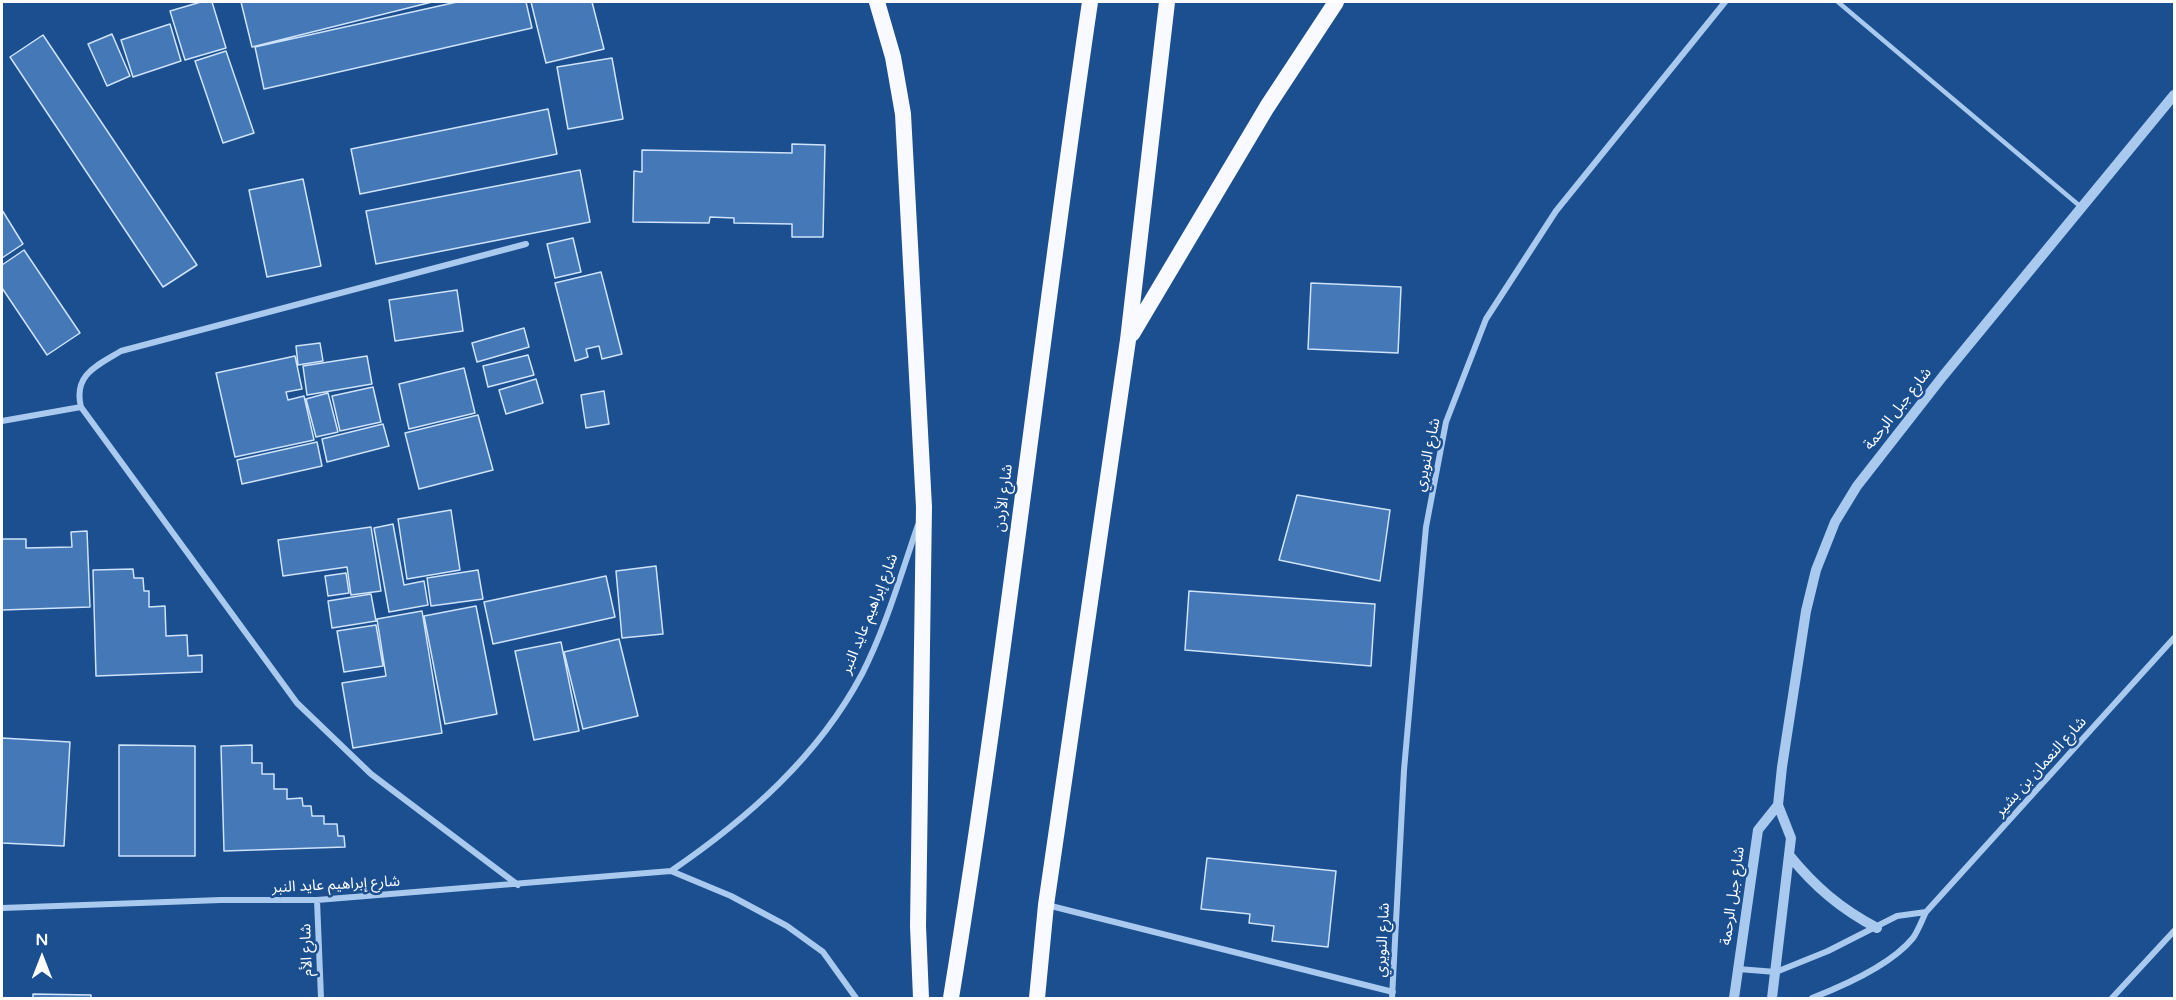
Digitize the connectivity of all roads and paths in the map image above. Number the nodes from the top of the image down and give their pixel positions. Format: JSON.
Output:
{"nodes":[{"id":1,"x":878,"y":2,"type":"edge"},
{"id":2,"x":1090,"y":2,"type":"edge"},
{"id":3,"x":1167,"y":2,"type":"edge"},
{"id":4,"x":1336,"y":2,"type":"edge"},
{"id":5,"x":1725,"y":2,"type":"edge"},
{"id":6,"x":1838,"y":2,"type":"edge"},
{"id":7,"x":2175,"y":95,"type":"edge"},
{"id":8,"x":2082,"y":208,"type":"junction"},
{"id":9,"x":526,"y":244,"type":"dead end"},
{"id":10,"x":1128,"y":340,"type":"junction"},
{"id":11,"x":81,"y":407,"type":"junction"},
{"id":12,"x":2,"y":421,"type":"edge"},
{"id":13,"x":924,"y":507,"type":"junction"},
{"id":14,"x":2175,"y":638,"type":"edge"},
{"id":15,"x":1778,"y":805,"type":"junction"},
{"id":16,"x":1789,"y":855,"type":"junction"},
{"id":17,"x":671,"y":871,"type":"junction"},
{"id":18,"x":518,"y":885,"type":"junction"},
{"id":19,"x":317,"y":900,"type":"junction"},
{"id":20,"x":1046,"y":905,"type":"junction"},
{"id":21,"x":2,"y":908,"type":"edge"},
{"id":22,"x":1926,"y":912,"type":"junction"},
{"id":23,"x":1877,"y":928,"type":"junction"},
{"id":24,"x":2175,"y":931,"type":"edge"},
{"id":25,"x":1738,"y":969,"type":"junction"},
{"id":26,"x":1776,"y":972,"type":"junction"},
{"id":27,"x":1393,"y":995,"type":"edge"},
{"id":28,"x":321,"y":999,"type":"edge"},
{"id":29,"x":855,"y":999,"type":"edge"},
{"id":30,"x":921,"y":999,"type":"edge"},
{"id":31,"x":951,"y":999,"type":"edge"},
{"id":32,"x":1036,"y":999,"type":"edge"},
{"id":33,"x":1734,"y":999,"type":"edge"},
{"id":34,"x":1772,"y":999,"type":"edge"},
{"id":35,"x":1812,"y":999,"type":"edge"},
{"id":36,"x":2112,"y":999,"type":"edge"}],
"edges":[{"from":1,"to":13,"type":"highway"},
{"from":2,"to":31,"type":"highway","name":"شارع الأردن"},
{"from":3,"to":10,"type":"highway"},
{"from":4,"to":10,"type":"highway"},
{"from":5,"to":27,"type":"street","name":"شارع النويري"},
{"from":6,"to":8,"type":"lane"},
{"from":7,"to":8,"type":"street","name":"شارع جبل الرحمة"},
{"from":8,"to":15,"type":"street","name":"شارع جبل الرحمة"},
{"from":9,"to":11,"type":"street"},
{"from":10,"to":20,"type":"highway"},
{"from":11,"to":12,"type":"street"},
{"from":11,"to":18,"type":"street"},
{"from":13,"to":17,"type":"street","name":"شارع إبراهيم عايد النبر"},
{"from":13,"to":30,"type":"highway"},
{"from":14,"to":22,"type":"street","name":"شارع النعمان بن بشير"},
{"from":15,"to":16,"type":"street","name":"شارع جبل الرحمة"},
{"from":15,"to":25,"type":"street","name":"شارع جبل الرحمة"},
{"from":16,"to":23,"type":"street"},
{"from":16,"to":26,"type":"street","name":"شارع جبل الرحمة"},
{"from":17,"to":18,"type":"street","name":"شارع إبراهيم عايد النبر"},
{"from":17,"to":29,"type":"street","name":"شارع إبراهيم عايد النبر"},
{"from":18,"to":19,"type":"street","name":"شارع إبراهيم عايد النبر"},
{"from":19,"to":21,"type":"street","name":"شارع إبراهيم عايد النبر"},
{"from":19,"to":28,"type":"street","name":"شارع الأم"},
{"from":20,"to":27,"type":"street"},
{"from":20,"to":32,"type":"highway"},
{"from":22,"to":23,"type":"street"},
{"from":22,"to":35,"type":"street","name":"شارع النعمان بن بشير"},
{"from":23,"to":26,"type":"street"},
{"from":24,"to":36,"type":"street"},
{"from":25,"to":26,"type":"street"},
{"from":25,"to":33,"type":"street","name":"شارع جبل الرحمة"},
{"from":26,"to":34,"type":"street","name":"شارع جبل الرحمة"}]}
